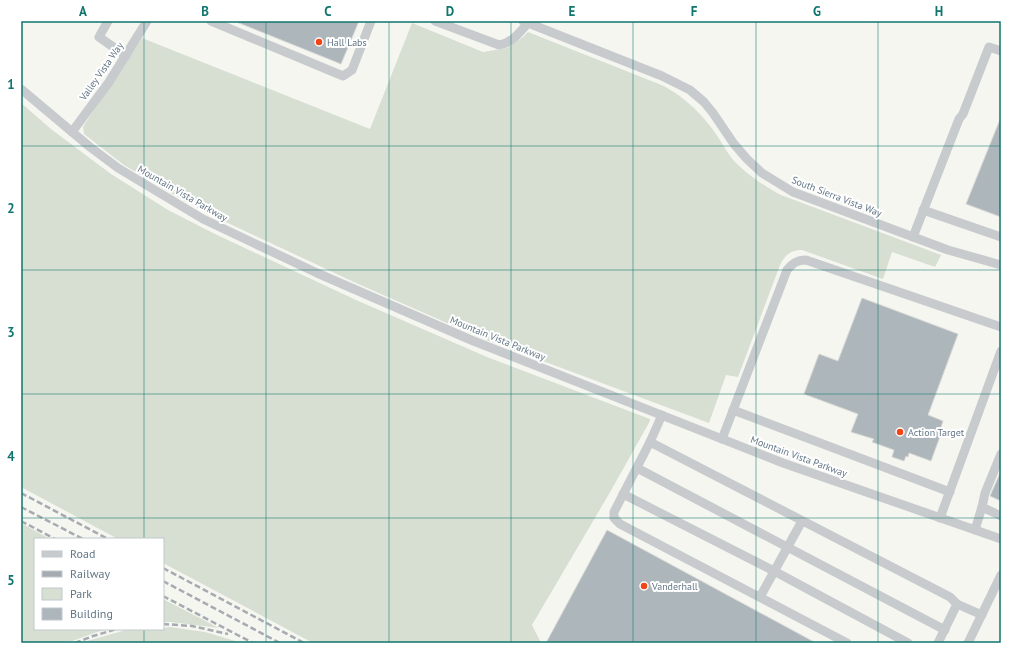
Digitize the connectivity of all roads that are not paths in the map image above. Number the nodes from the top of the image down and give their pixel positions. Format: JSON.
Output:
{"nodes":[{"id":1,"x":108,"y":21,"type":"edge"},
{"id":2,"x":147,"y":21,"type":"edge"},
{"id":3,"x":211,"y":21,"type":"edge"},
{"id":4,"x":371,"y":21,"type":"edge"},
{"id":5,"x":435,"y":21,"type":"edge"},
{"id":6,"x":526,"y":22,"type":"edge"},
{"id":7,"x":1001,"y":51,"type":"edge"},
{"id":8,"x":126,"y":56,"type":"junction"},
{"id":9,"x":21,"y":89,"type":"edge"},
{"id":10,"x":72,"y":132,"type":"junction"},
{"id":11,"x":923,"y":210,"type":"junction"},
{"id":12,"x":913,"y":237,"type":"junction"},
{"id":13,"x":1001,"y":237,"type":"edge"},
{"id":14,"x":1001,"y":264,"type":"edge"},
{"id":15,"x":1001,"y":327,"type":"edge"},
{"id":16,"x":1001,"y":351,"type":"edge"},
{"id":17,"x":733,"y":410,"type":"junction"},
{"id":18,"x":662,"y":415,"type":"junction"},
{"id":19,"x":722,"y":439,"type":"junction"},
{"id":20,"x":650,"y":442,"type":"junction"},
{"id":21,"x":1001,"y":454,"type":"edge"},
{"id":22,"x":637,"y":468,"type":"junction"},
{"id":23,"x":950,"y":492,"type":"junction"},
{"id":24,"x":623,"y":494,"type":"junction"},
{"id":25,"x":982,"y":507,"type":"junction"},
{"id":26,"x":1001,"y":516,"type":"edge"},
{"id":27,"x":940,"y":518,"type":"junction"},
{"id":28,"x":802,"y":521,"type":"junction"},
{"id":29,"x":975,"y":530,"type":"junction"},
{"id":30,"x":1001,"y":539,"type":"edge"},
{"id":31,"x":788,"y":546,"type":"junction"},
{"id":32,"x":774,"y":572,"type":"junction"},
{"id":33,"x":1001,"y":575,"type":"edge"},
{"id":34,"x":760,"y":597,"type":"junction"},
{"id":35,"x":957,"y":604,"type":"junction"},
{"id":36,"x":982,"y":615,"type":"junction"},
{"id":37,"x":945,"y":630,"type":"junction"},
{"id":38,"x":847,"y":643,"type":"edge"},
{"id":39,"x":908,"y":643,"type":"edge"},
{"id":40,"x":938,"y":643,"type":"edge"},
{"id":41,"x":968,"y":643,"type":"edge"}],
"edges":[{"from":1,"to":8,"type":"street"},
{"from":2,"to":8,"type":"street","name":"Valley Vista Way"},
{"from":3,"to":4,"type":"street"},
{"from":5,"to":6,"type":"street"},
{"from":6,"to":12,"type":"street","name":"South Sierra Vista Way"},
{"from":7,"to":11,"type":"street"},
{"from":8,"to":10,"type":"street","name":"Valley Vista Way"},
{"from":9,"to":10,"type":"street","name":"Mountain Vista Parkway"},
{"from":10,"to":18,"type":"street","name":"Mountain Vista Parkway"},
{"from":11,"to":12,"type":"street"},
{"from":11,"to":13,"type":"street"},
{"from":12,"to":14,"type":"street","name":"South Sierra Vista Way"},
{"from":15,"to":17,"type":"street"},
{"from":16,"to":23,"type":"street"},
{"from":17,"to":19,"type":"street"},
{"from":17,"to":23,"type":"street"},
{"from":18,"to":19,"type":"street","name":"Mountain Vista Parkway"},
{"from":18,"to":20,"type":"street"},
{"from":19,"to":27,"type":"street","name":"Mountain Vista Parkway"},
{"from":20,"to":22,"type":"street"},
{"from":20,"to":28,"type":"street"},
{"from":21,"to":25,"type":"street"},
{"from":22,"to":24,"type":"street"},
{"from":22,"to":31,"type":"street"},
{"from":23,"to":27,"type":"street"},
{"from":24,"to":32,"type":"street"},
{"from":24,"to":34,"type":"street"},
{"from":25,"to":26,"type":"street"},
{"from":25,"to":29,"type":"street"},
{"from":27,"to":29,"type":"street","name":"Mountain Vista Parkway"},
{"from":28,"to":31,"type":"street"},
{"from":28,"to":35,"type":"street"},
{"from":29,"to":30,"type":"street","name":"Mountain Vista Parkway"},
{"from":31,"to":32,"type":"street"},
{"from":31,"to":37,"type":"street"},
{"from":32,"to":34,"type":"street"},
{"from":32,"to":39,"type":"street"},
{"from":33,"to":36,"type":"street"},
{"from":34,"to":38,"type":"street"},
{"from":35,"to":36,"type":"street"},
{"from":35,"to":37,"type":"street"},
{"from":36,"to":41,"type":"street"},
{"from":37,"to":40,"type":"street"}]}
